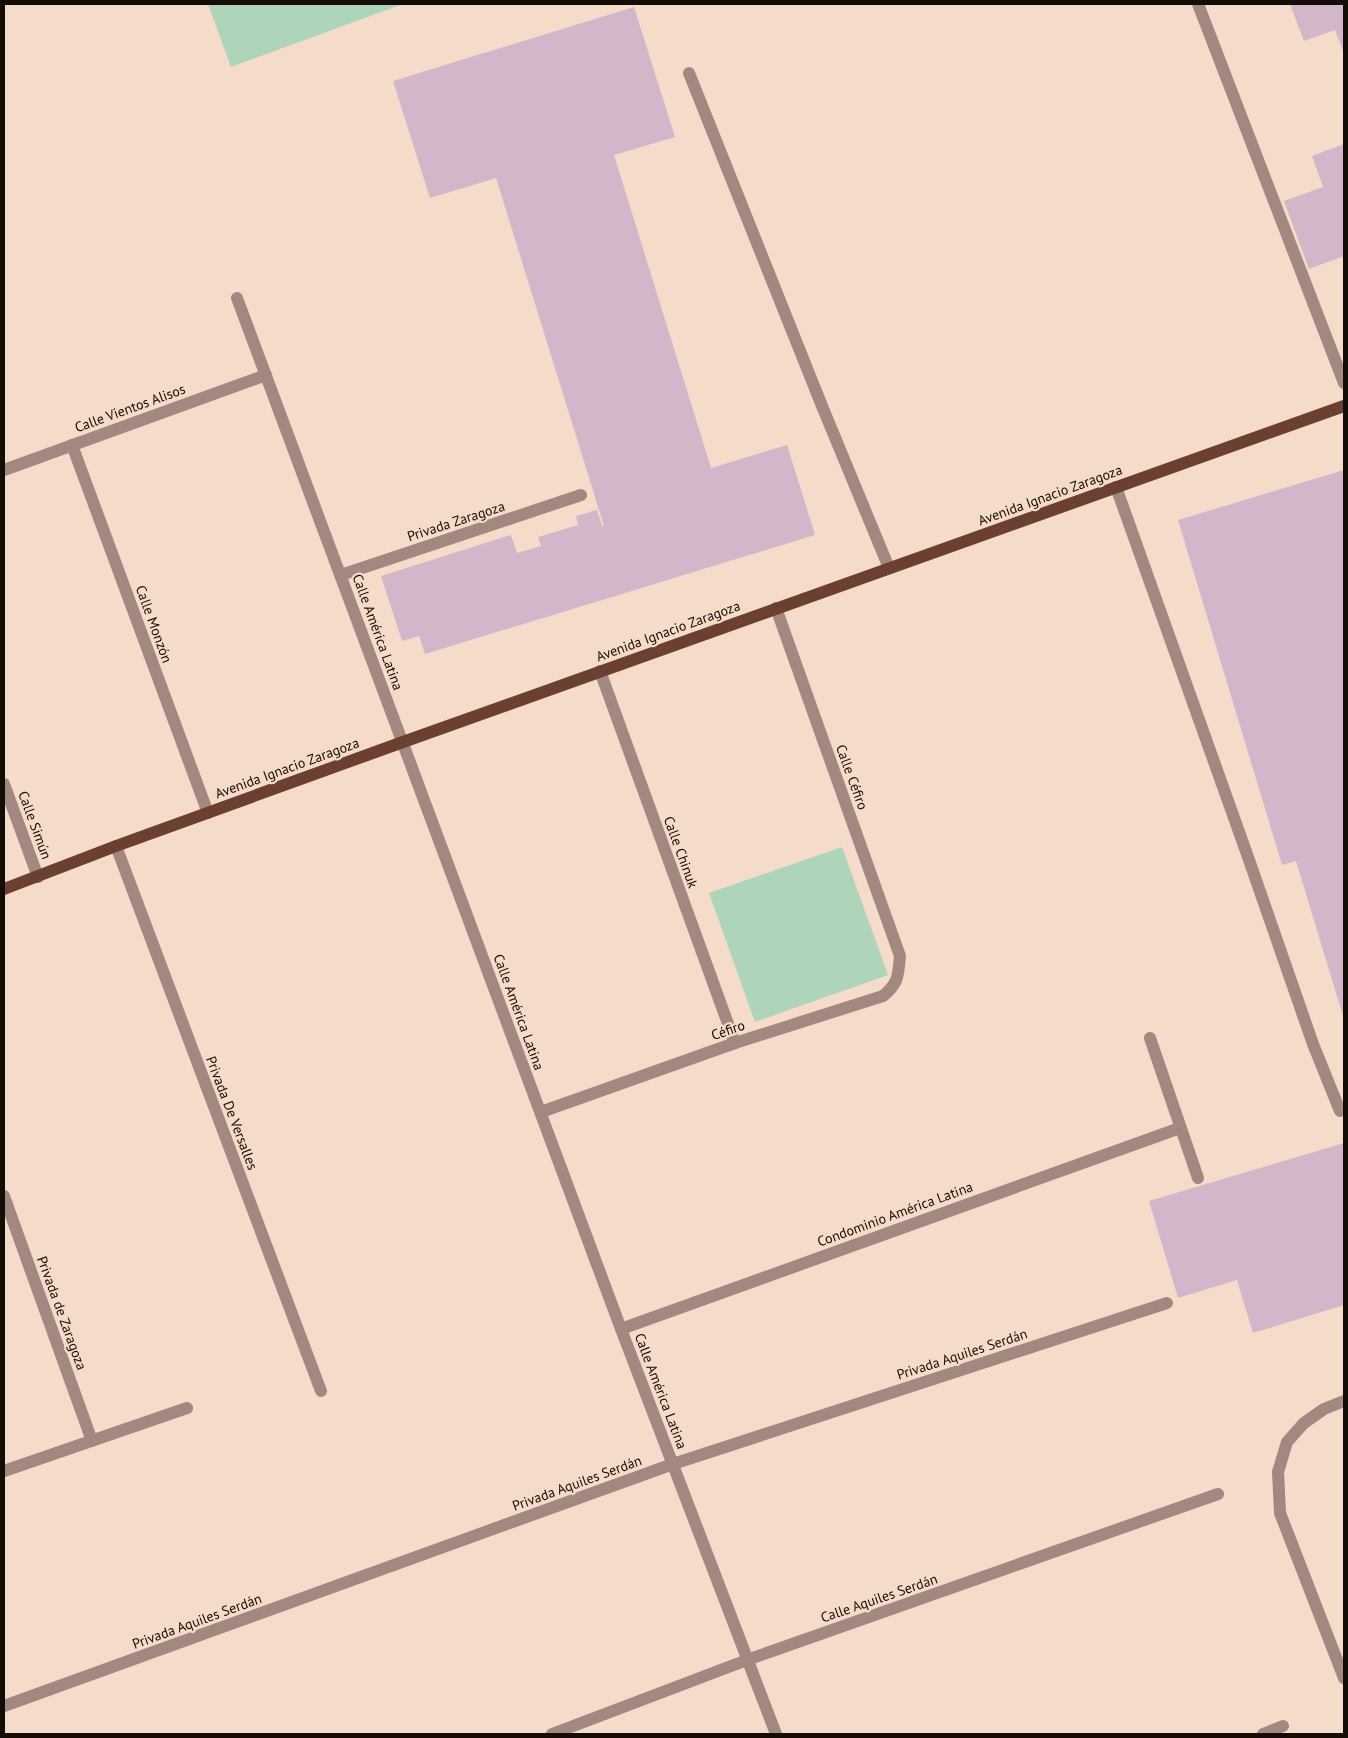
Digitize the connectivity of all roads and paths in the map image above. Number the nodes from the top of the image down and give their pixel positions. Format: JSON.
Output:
{"nodes":[{"id":1,"x":1198,"y":4,"type":"edge"},
{"id":2,"x":689,"y":73,"type":"dead end"},
{"id":3,"x":237,"y":298,"type":"dead end"},
{"id":4,"x":266,"y":375,"type":"junction"},
{"id":5,"x":1344,"y":383,"type":"edge"},
{"id":6,"x":1344,"y":406,"type":"edge"},
{"id":7,"x":72,"y":445,"type":"junction"},
{"id":8,"x":4,"y":470,"type":"edge"},
{"id":9,"x":1116,"y":487,"type":"junction"},
{"id":10,"x":581,"y":495,"type":"dead end"},
{"id":11,"x":889,"y":568,"type":"junction"},
{"id":12,"x":341,"y":575,"type":"junction"},
{"id":13,"x":776,"y":608,"type":"junction"},
{"id":14,"x":600,"y":671,"type":"junction"},
{"id":15,"x":403,"y":742,"type":"junction"},
{"id":16,"x":4,"y":784,"type":"edge"},
{"id":17,"x":208,"y":813,"type":"junction"},
{"id":18,"x":116,"y":846,"type":"junction"},
{"id":19,"x":38,"y":877,"type":"junction"},
{"id":20,"x":4,"y":889,"type":"edge"},
{"id":21,"x":900,"y":956,"type":"joint"},
{"id":22,"x":1150,"y":1038,"type":"dead end"},
{"id":23,"x":735,"y":1044,"type":"junction"},
{"id":24,"x":1340,"y":1111,"type":"dead end"},
{"id":25,"x":540,"y":1112,"type":"junction"},
{"id":26,"x":1180,"y":1128,"type":"junction"},
{"id":27,"x":1198,"y":1178,"type":"dead end"},
{"id":28,"x":4,"y":1196,"type":"edge"},
{"id":29,"x":1167,"y":1303,"type":"dead end"},
{"id":30,"x":621,"y":1329,"type":"junction"},
{"id":31,"x":321,"y":1391,"type":"dead end"},
{"id":32,"x":1344,"y":1402,"type":"edge"},
{"id":33,"x":188,"y":1408,"type":"dead end"},
{"id":34,"x":92,"y":1441,"type":"junction"},
{"id":35,"x":673,"y":1464,"type":"junction"},
{"id":36,"x":4,"y":1471,"type":"edge"},
{"id":37,"x":1218,"y":1494,"type":"dead end"},
{"id":38,"x":747,"y":1660,"type":"junction"},
{"id":39,"x":1344,"y":1678,"type":"edge"},
{"id":40,"x":4,"y":1706,"type":"edge"},
{"id":41,"x":1283,"y":1726,"type":"dead end"},
{"id":42,"x":552,"y":1734,"type":"edge"},
{"id":43,"x":776,"y":1734,"type":"edge"},
{"id":44,"x":1263,"y":1734,"type":"edge"}],
"edges":[{"from":1,"to":5,"type":"street"},
{"from":2,"to":11,"type":"street"},
{"from":3,"to":4,"type":"street","name":"Calle América Latina"},
{"from":4,"to":7,"type":"street","name":"Calle Vientos Alisos"},
{"from":4,"to":12,"type":"street","name":"Calle América Latina"},
{"from":6,"to":9,"type":"main road","name":"Avenida Ignacio Zaragoza"},
{"from":7,"to":8,"type":"street","name":"Calle Vientos Alisos"},
{"from":7,"to":17,"type":"street","name":"Calle Monzón"},
{"from":9,"to":11,"type":"main road","name":"Avenida Ignacio Zaragoza"},
{"from":9,"to":24,"type":"street"},
{"from":10,"to":12,"type":"street","name":"Privada Zaragoza"},
{"from":11,"to":13,"type":"main road","name":"Avenida Ignacio Zaragoza"},
{"from":12,"to":15,"type":"street","name":"Calle América Latina"},
{"from":13,"to":14,"type":"main road","name":"Avenida Ignacio Zaragoza"},
{"from":13,"to":21,"type":"street","name":"Calle Céfiro"},
{"from":14,"to":15,"type":"main road","name":"Avenida Ignacio Zaragoza"},
{"from":14,"to":23,"type":"street","name":"Calle Chinuk"},
{"from":15,"to":17,"type":"main road","name":"Avenida Ignacio Zaragoza"},
{"from":15,"to":25,"type":"street","name":"Calle América Latina"},
{"from":16,"to":19,"type":"street","name":"Calle Simún"},
{"from":17,"to":18,"type":"main road","name":"Avenida Ignacio Zaragoza"},
{"from":18,"to":19,"type":"main road","name":"Avenida Ignacio Zaragoza"},
{"from":18,"to":31,"type":"street","name":"Privada De Versalles"},
{"from":19,"to":20,"type":"main road","name":"Avenida Ignacio Zaragoza"},
{"from":21,"to":23,"type":"street","name":"Céfiro"},
{"from":22,"to":26,"type":"street"},
{"from":23,"to":25,"type":"street","name":"Céfiro"},
{"from":25,"to":30,"type":"street","name":"Calle América Latina"},
{"from":26,"to":27,"type":"street"},
{"from":26,"to":30,"type":"street","name":"Condominio América Latina"},
{"from":28,"to":34,"type":"street","name":"Privada de Zaragoza"},
{"from":29,"to":35,"type":"street","name":"Privada Aquiles Serdán"},
{"from":30,"to":35,"type":"street","name":"Calle América Latina"},
{"from":32,"to":39,"type":"street"},
{"from":33,"to":34,"type":"street"},
{"from":34,"to":36,"type":"street"},
{"from":35,"to":38,"type":"street","name":"Calle América Latina"},
{"from":35,"to":40,"type":"street","name":"Privada Aquiles Serdán"},
{"from":37,"to":38,"type":"street","name":"Calle Aquiles Serdán"},
{"from":38,"to":42,"type":"street","name":"Calle Aquiles Serdán"},
{"from":38,"to":43,"type":"street","name":"Calle América Latina"},
{"from":41,"to":44,"type":"street"}]}
